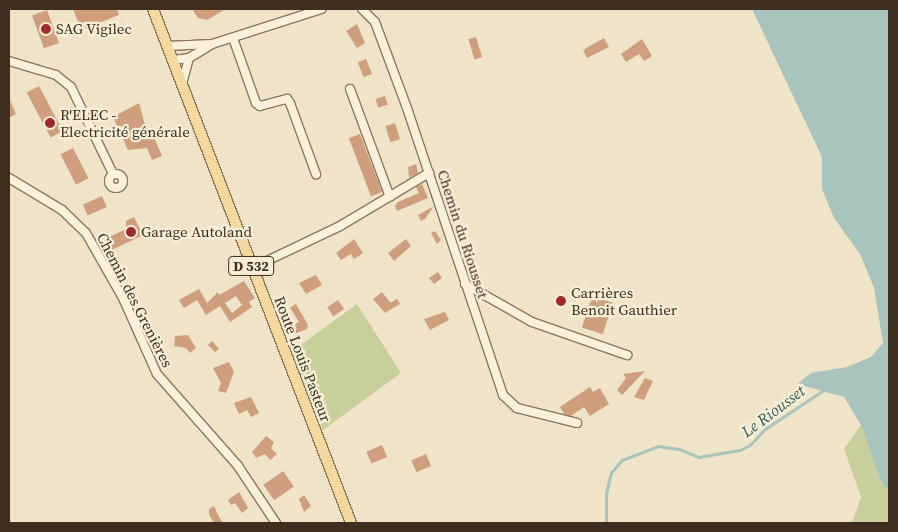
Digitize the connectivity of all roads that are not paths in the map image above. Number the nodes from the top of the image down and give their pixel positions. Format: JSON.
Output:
{"nodes":[{"id":1,"x":153,"y":9,"type":"edge"},
{"id":2,"x":322,"y":9,"type":"edge"},
{"id":3,"x":362,"y":9,"type":"edge"},
{"id":4,"x":233,"y":38,"type":"junction"},
{"id":5,"x":212,"y":44,"type":"junction"},
{"id":6,"x":167,"y":46,"type":"junction"},
{"id":7,"x":189,"y":58,"type":"junction"},
{"id":8,"x":173,"y":60,"type":"junction"},
{"id":9,"x":9,"y":61,"type":"edge"},
{"id":10,"x":182,"y":84,"type":"junction"},
{"id":11,"x":350,"y":89,"type":"dead end"},
{"id":12,"x":429,"y":173,"type":"junction"},
{"id":13,"x":113,"y":174,"type":"dead end"},
{"id":14,"x":316,"y":174,"type":"dead end"},
{"id":15,"x":9,"y":178,"type":"edge"},
{"id":16,"x":390,"y":197,"type":"junction"},
{"id":17,"x":252,"y":268,"type":"junction"},
{"id":18,"x":465,"y":284,"type":"junction"},
{"id":19,"x":627,"y":355,"type":"dead end"},
{"id":20,"x":577,"y":423,"type":"dead end"},
{"id":21,"x":276,"y":523,"type":"edge"},
{"id":22,"x":351,"y":523,"type":"edge"}],
"edges":[{"from":1,"to":6,"type":"main road","name":"Route Louis Pasteur","number":"D 532"},
{"from":2,"to":4,"type":"street"},
{"from":3,"to":12,"type":"street","name":"Chemin du Riousset"},
{"from":4,"to":5,"type":"street"},
{"from":4,"to":14,"type":"street"},
{"from":5,"to":6,"type":"street"},
{"from":5,"to":7,"type":"street"},
{"from":6,"to":8,"type":"main road","name":"Route Louis Pasteur","number":"D 532"},
{"from":7,"to":8,"type":"street"},
{"from":7,"to":10,"type":"street"},
{"from":8,"to":10,"type":"main road","name":"Route Louis Pasteur","number":"D 532"},
{"from":9,"to":13,"type":"street"},
{"from":10,"to":17,"type":"main road","name":"Route Louis Pasteur","number":"D 532"},
{"from":11,"to":16,"type":"street"},
{"from":12,"to":16,"type":"street"},
{"from":12,"to":18,"type":"street","name":"Chemin du Riousset"},
{"from":15,"to":21,"type":"street","name":"Chemin des Grenières"},
{"from":16,"to":17,"type":"street"},
{"from":17,"to":22,"type":"main road","name":"Route Louis Pasteur","number":"D 532"},
{"from":18,"to":19,"type":"street"},
{"from":18,"to":20,"type":"street","name":"Chemin du Riousset"}]}
